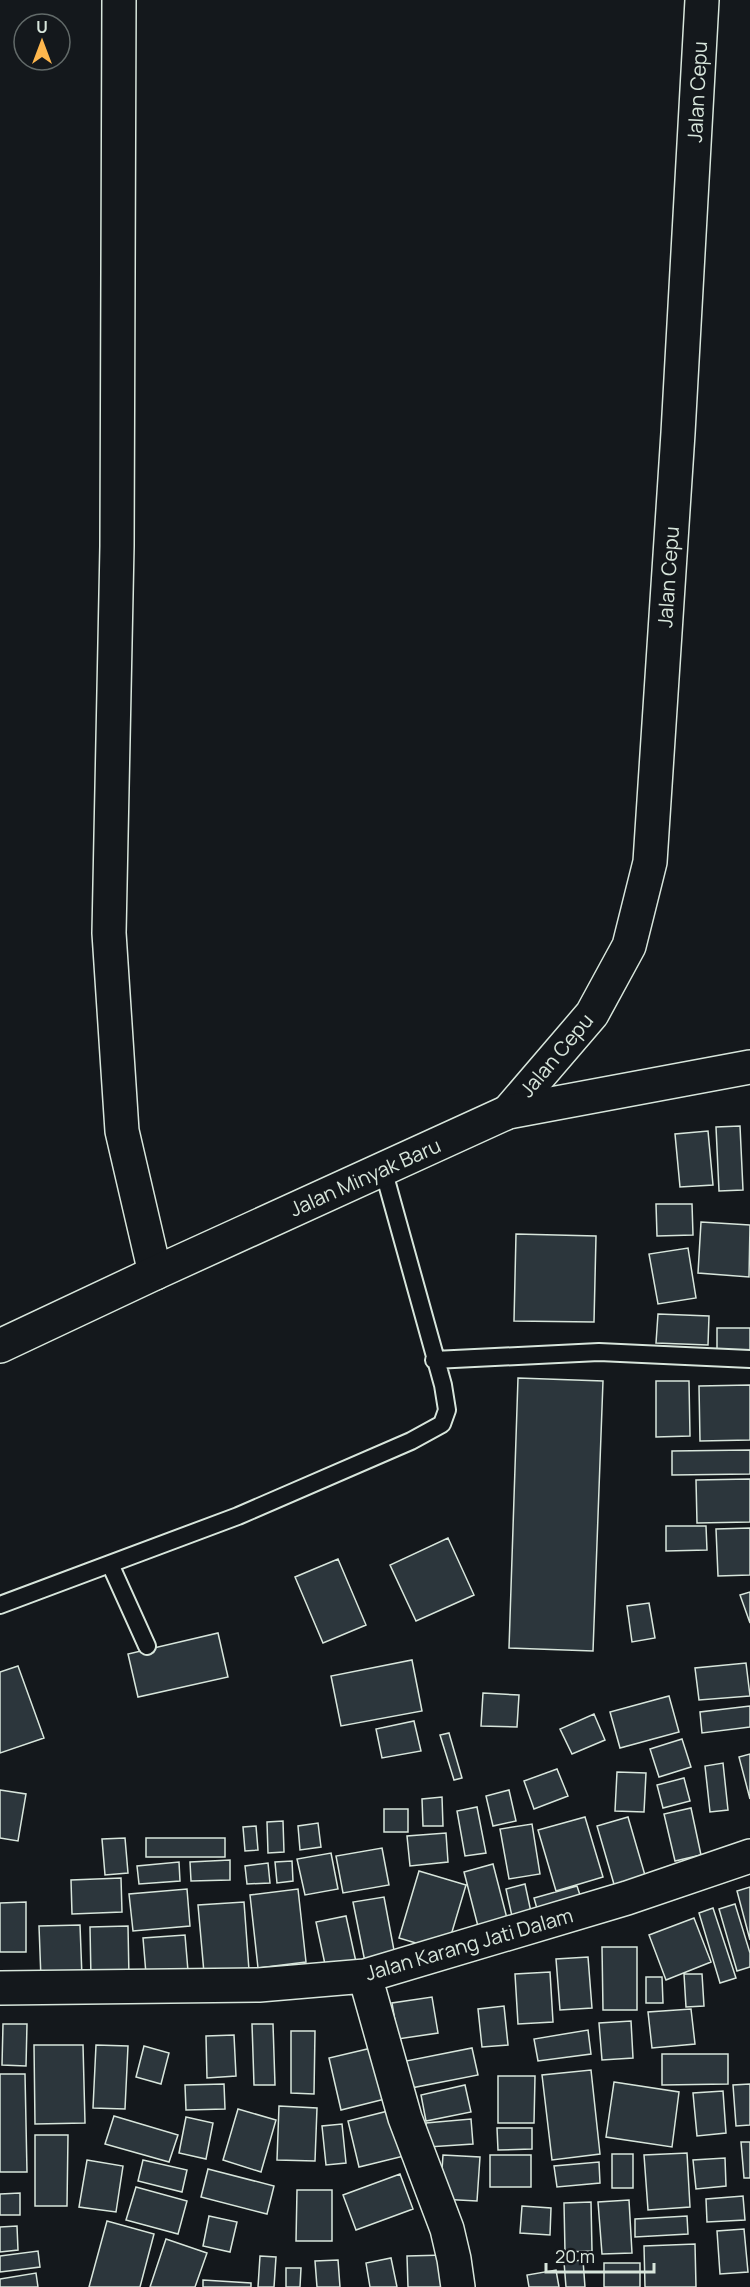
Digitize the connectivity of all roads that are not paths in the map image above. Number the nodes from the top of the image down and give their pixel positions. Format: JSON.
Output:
{"nodes":[{"id":1,"x":119,"y":0,"type":"edge"},
{"id":2,"x":702,"y":0,"type":"edge"},
{"id":3,"x":750,"y":1067,"type":"edge"},
{"id":4,"x":508,"y":1112,"type":"junction"},
{"id":5,"x":383,"y":1169,"type":"junction"},
{"id":6,"x":155,"y":1273,"type":"junction"},
{"id":7,"x":0,"y":1346,"type":"edge"},
{"id":8,"x":750,"y":1359,"type":"edge"},
{"id":9,"x":434,"y":1360,"type":"junction"},
{"id":10,"x":110,"y":1564,"type":"junction"},
{"id":11,"x":0,"y":1605,"type":"edge"},
{"id":12,"x":147,"y":1646,"type":"dead end"},
{"id":13,"x":750,"y":1856,"type":"edge"},
{"id":14,"x":365,"y":1976,"type":"junction"},
{"id":15,"x":0,"y":1988,"type":"edge"},
{"id":16,"x":458,"y":2287,"type":"edge"}],
"edges":[{"from":1,"to":6,"type":"street"},
{"from":2,"to":4,"type":"street","name":"Jalan Cepu"},
{"from":3,"to":4,"type":"street","name":"Jalan Minyak Baru"},
{"from":4,"to":5,"type":"street","name":"Jalan Minyak Baru"},
{"from":5,"to":6,"type":"street","name":"Jalan Minyak Baru"},
{"from":5,"to":9,"type":"lane"},
{"from":6,"to":7,"type":"street","name":"Jalan Minyak Baru"},
{"from":8,"to":9,"type":"lane"},
{"from":9,"to":10,"type":"lane"},
{"from":10,"to":11,"type":"lane"},
{"from":10,"to":12,"type":"lane"},
{"from":13,"to":14,"type":"street","name":"Jalan Karang Jati Dalam"},
{"from":14,"to":15,"type":"street","name":"Jalan Karang Jati Dalam"},
{"from":14,"to":16,"type":"street"}]}
